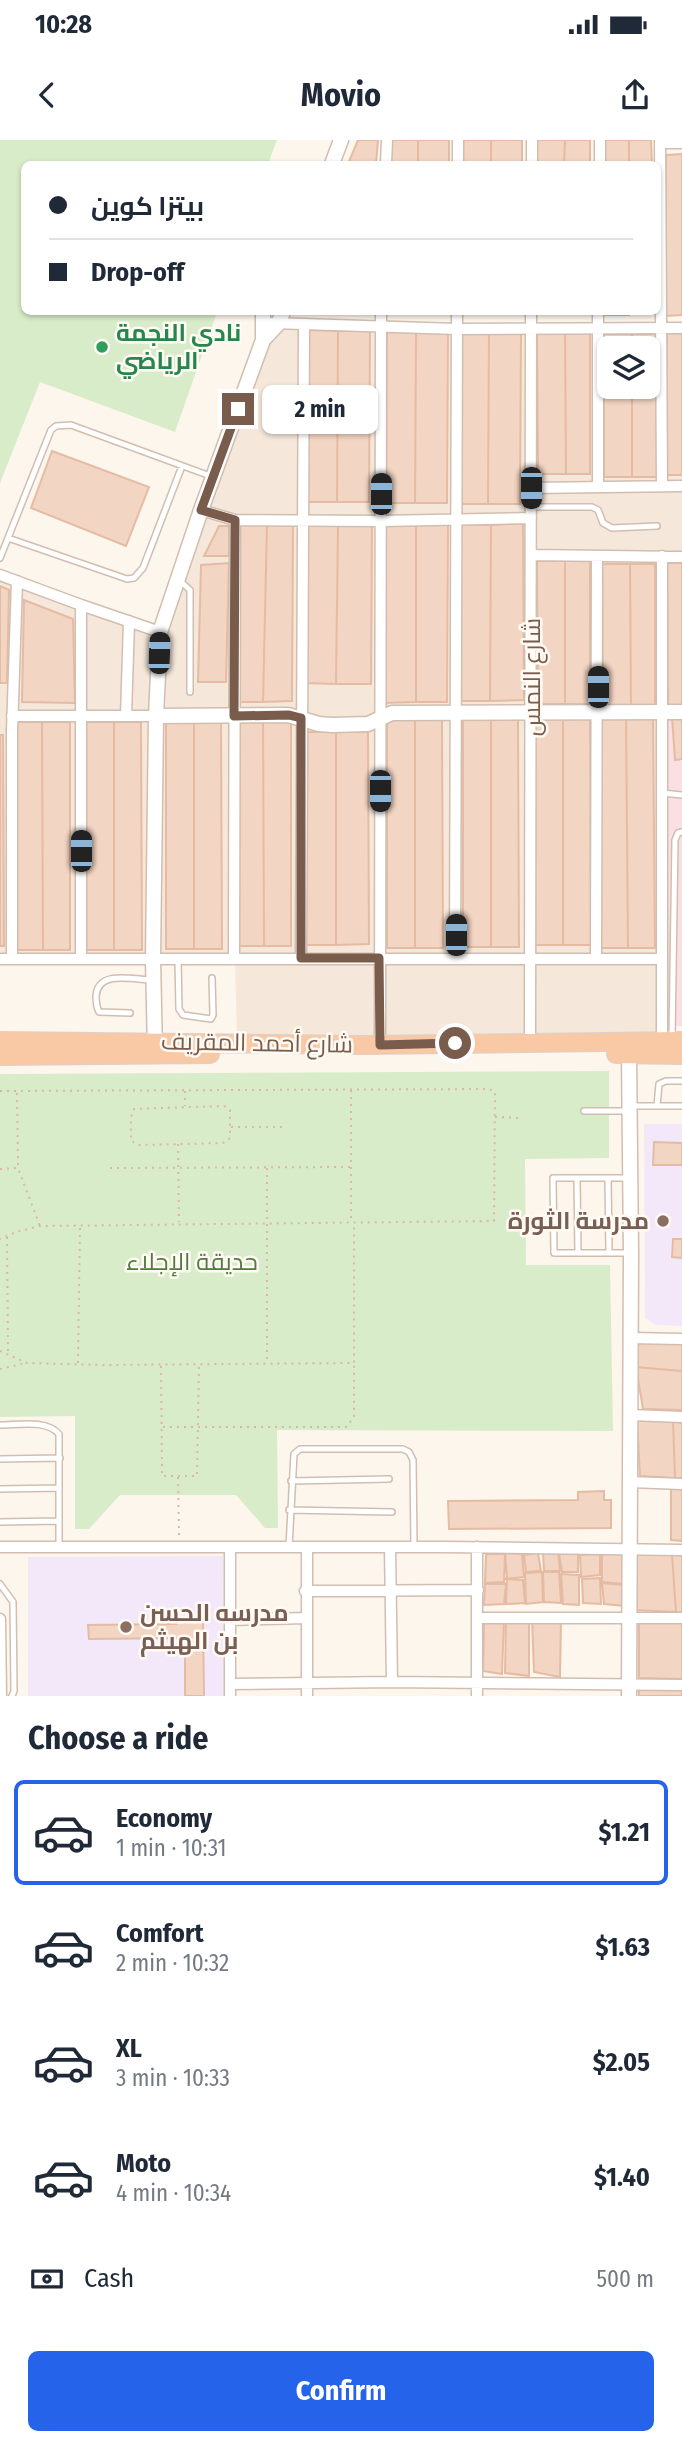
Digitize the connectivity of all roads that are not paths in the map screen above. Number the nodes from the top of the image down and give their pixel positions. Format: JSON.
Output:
{"nodes":[{"id":1,"x":341,"y":140,"type":"edge"},
{"id":2,"x":387,"y":140,"type":"edge"},
{"id":3,"x":458,"y":140,"type":"edge"},
{"id":4,"x":533,"y":140,"type":"edge"},
{"id":5,"x":600,"y":140,"type":"edge"},
{"id":6,"x":660,"y":141,"type":"edge"},
{"id":7,"x":682,"y":143,"type":"edge"},
{"id":8,"x":333,"y":161,"type":"edge"},
{"id":9,"x":386,"y":161,"type":"edge"},
{"id":10,"x":458,"y":161,"type":"edge"},
{"id":11,"x":532,"y":161,"type":"edge"},
{"id":12,"x":600,"y":161,"type":"edge"},
{"id":13,"x":660,"y":161,"type":"edge"},
{"id":14,"x":661,"y":234,"type":"edge"},
{"id":15,"x":263,"y":315,"type":"edge"},
{"id":16,"x":382,"y":315,"type":"edge"},
{"id":17,"x":457,"y":315,"type":"edge"},
{"id":18,"x":531,"y":315,"type":"edge"},
{"id":19,"x":598,"y":315,"type":"edge"},
{"id":20,"x":282,"y":316,"type":"edge"},
{"id":21,"x":300,"y":325,"type":"junction"},
{"id":22,"x":381,"y":327,"type":"junction"},
{"id":23,"x":598,"y":328,"type":"junction"},
{"id":24,"x":662,"y":328,"type":"junction"},
{"id":25,"x":682,"y":328,"type":"edge"},
{"id":26,"x":457,"y":329,"type":"junction"},
{"id":27,"x":531,"y":329,"type":"junction"},
{"id":28,"x":263,"y":340,"type":"junction"},
{"id":29,"x":182,"y":466,"type":"junction"},
{"id":30,"x":213,"y":477,"type":"junction"},
{"id":31,"x":662,"y":486,"type":"junction"},
{"id":32,"x":682,"y":486,"type":"edge"},
{"id":33,"x":598,"y":487,"type":"junction"},
{"id":34,"x":531,"y":488,"type":"junction"},
{"id":35,"x":201,"y":510,"type":"junction"},
{"id":36,"x":531,"y":513,"type":"junction"},
{"id":37,"x":235,"y":520,"type":"junction"},
{"id":38,"x":457,"y":520,"type":"junction"},
{"id":39,"x":303,"y":521,"type":"junction"},
{"id":40,"x":381,"y":521,"type":"junction"},
{"id":41,"x":657,"y":526,"type":"dead end"},
{"id":42,"x":8,"y":538,"type":"junction"},
{"id":43,"x":532,"y":555,"type":"junction"},
{"id":44,"x":597,"y":556,"type":"junction"},
{"id":45,"x":662,"y":556,"type":"junction"},
{"id":46,"x":682,"y":557,"type":"edge"},
{"id":47,"x":0,"y":558,"type":"edge"},
{"id":48,"x":0,"y":575,"type":"edge"},
{"id":49,"x":177,"y":580,"type":"junction"},
{"id":50,"x":16,"y":581,"type":"junction"},
{"id":51,"x":81,"y":606,"type":"junction"},
{"id":52,"x":129,"y":621,"type":"junction"},
{"id":53,"x":160,"y":632,"type":"junction"},
{"id":54,"x":190,"y":691,"type":"dead end"},
{"id":55,"x":682,"y":712,"type":"edge"},
{"id":56,"x":598,"y":713,"type":"junction"},
{"id":57,"x":661,"y":713,"type":"junction"},
{"id":58,"x":533,"y":714,"type":"junction"},
{"id":59,"x":456,"y":715,"type":"junction"},
{"id":60,"x":12,"y":716,"type":"junction"},
{"id":61,"x":81,"y":716,"type":"junction"},
{"id":62,"x":126,"y":716,"type":"junction"},
{"id":63,"x":156,"y":716,"type":"junction"},
{"id":64,"x":234,"y":716,"type":"junction"},
{"id":65,"x":380,"y":717,"type":"junction"},
{"id":66,"x":301,"y":718,"type":"junction"},
{"id":67,"x":6,"y":731,"type":"edge"},
{"id":68,"x":662,"y":793,"type":"junction"},
{"id":69,"x":682,"y":795,"type":"edge"},
{"id":70,"x":682,"y":832,"type":"edge"},
{"id":71,"x":178,"y":958,"type":"junction"},
{"id":72,"x":234,"y":958,"type":"junction"},
{"id":73,"x":301,"y":958,"type":"junction"},
{"id":74,"x":379,"y":958,"type":"junction"},
{"id":75,"x":455,"y":958,"type":"junction"},
{"id":76,"x":6,"y":959,"type":"edge"},
{"id":77,"x":81,"y":959,"type":"junction"},
{"id":78,"x":153,"y":959,"type":"junction"},
{"id":79,"x":530,"y":959,"type":"junction"},
{"id":80,"x":596,"y":959,"type":"junction"},
{"id":81,"x":661,"y":959,"type":"junction"},
{"id":82,"x":212,"y":978,"type":"dead end"},
{"id":83,"x":153,"y":980,"type":"junction"},
{"id":84,"x":130,"y":1013,"type":"dead end"},
{"id":85,"x":0,"y":1041,"type":"edge"},
{"id":86,"x":530,"y":1042,"type":"junction"},
{"id":87,"x":380,"y":1045,"type":"junction"},
{"id":88,"x":674,"y":1045,"type":"edge"},
{"id":89,"x":155,"y":1048,"type":"junction"},
{"id":90,"x":629,"y":1054,"type":"junction"},
{"id":91,"x":0,"y":1056,"type":"edge"},
{"id":92,"x":682,"y":1081,"type":"edge"},
{"id":93,"x":657,"y":1106,"type":"junction"},
{"id":94,"x":682,"y":1107,"type":"edge"},
{"id":95,"x":629,"y":1109,"type":"junction"},
{"id":96,"x":584,"y":1111,"type":"dead end"},
{"id":97,"x":577,"y":1178,"type":"junction"},
{"id":98,"x":608,"y":1178,"type":"junction"},
{"id":99,"x":630,"y":1178,"type":"junction"},
{"id":100,"x":578,"y":1253,"type":"junction"},
{"id":101,"x":609,"y":1253,"type":"junction"},
{"id":102,"x":631,"y":1253,"type":"junction"},
{"id":103,"x":631,"y":1338,"type":"junction"},
{"id":104,"x":682,"y":1339,"type":"edge"},
{"id":105,"x":630,"y":1415,"type":"junction"},
{"id":106,"x":682,"y":1417,"type":"edge"},
{"id":107,"x":0,"y":1425,"type":"edge"},
{"id":108,"x":60,"y":1458,"type":"junction"},
{"id":109,"x":0,"y":1459,"type":"edge"},
{"id":110,"x":389,"y":1479,"type":"dead end"},
{"id":111,"x":290,"y":1481,"type":"junction"},
{"id":112,"x":630,"y":1482,"type":"junction"},
{"id":113,"x":682,"y":1484,"type":"edge"},
{"id":114,"x":59,"y":1488,"type":"junction"},
{"id":115,"x":0,"y":1489,"type":"edge"},
{"id":116,"x":289,"y":1510,"type":"junction"},
{"id":117,"x":392,"y":1512,"type":"dead end"},
{"id":118,"x":59,"y":1521,"type":"junction"},
{"id":119,"x":0,"y":1522,"type":"edge"},
{"id":120,"x":0,"y":1547,"type":"edge"},
{"id":121,"x":59,"y":1547,"type":"junction"},
{"id":122,"x":230,"y":1547,"type":"junction"},
{"id":123,"x":289,"y":1547,"type":"junction"},
{"id":124,"x":390,"y":1547,"type":"junction"},
{"id":125,"x":415,"y":1547,"type":"junction"},
{"id":126,"x":477,"y":1547,"type":"junction"},
{"id":127,"x":307,"y":1548,"type":"junction"},
{"id":128,"x":630,"y":1549,"type":"junction"},
{"id":129,"x":682,"y":1550,"type":"edge"},
{"id":130,"x":0,"y":1584,"type":"edge"},
{"id":131,"x":478,"y":1590,"type":"junction"},
{"id":132,"x":305,"y":1591,"type":"junction"},
{"id":133,"x":391,"y":1591,"type":"junction"},
{"id":134,"x":628,"y":1617,"type":"junction"},
{"id":135,"x":306,"y":1618,"type":"junction"},
{"id":136,"x":477,"y":1618,"type":"junction"},
{"id":137,"x":682,"y":1618,"type":"edge"},
{"id":138,"x":0,"y":1619,"type":"edge"},
{"id":139,"x":229,"y":1620,"type":"junction"},
{"id":140,"x":1,"y":1681,"type":"edge"},
{"id":141,"x":392,"y":1682,"type":"junction"},
{"id":142,"x":477,"y":1683,"type":"junction"},
{"id":143,"x":307,"y":1684,"type":"junction"},
{"id":144,"x":682,"y":1685,"type":"edge"},
{"id":145,"x":230,"y":1690,"type":"edge"},
{"id":146,"x":629,"y":1690,"type":"edge"},
{"id":147,"x":1,"y":1696,"type":"edge"},
{"id":148,"x":12,"y":1696,"type":"edge"},
{"id":149,"x":307,"y":1696,"type":"edge"},
{"id":150,"x":477,"y":1696,"type":"edge"}],
"edges":[{"from":1,"to":8,"type":"street"},
{"from":2,"to":9,"type":"street"},
{"from":3,"to":10,"type":"street"},
{"from":4,"to":11,"type":"street"},
{"from":5,"to":12,"type":"street"},
{"from":6,"to":7,"type":"street"},
{"from":6,"to":13,"type":"street"},
{"from":14,"to":24,"type":"street"},
{"from":15,"to":20,"type":"street"},
{"from":15,"to":28,"type":"street"},
{"from":16,"to":22,"type":"street"},
{"from":17,"to":26,"type":"street"},
{"from":18,"to":27,"type":"street","name":"شارع النمس"},
{"from":19,"to":23,"type":"street"},
{"from":20,"to":21,"type":"street"},
{"from":20,"to":28,"type":"street"},
{"from":21,"to":22,"type":"street"},
{"from":21,"to":39,"type":"street"},
{"from":22,"to":26,"type":"street"},
{"from":22,"to":40,"type":"street"},
{"from":23,"to":24,"type":"street"},
{"from":23,"to":27,"type":"street"},
{"from":23,"to":33,"type":"street"},
{"from":24,"to":25,"type":"street"},
{"from":24,"to":31,"type":"street"},
{"from":26,"to":27,"type":"street"},
{"from":26,"to":38,"type":"street"},
{"from":27,"to":34,"type":"street","name":"شارع النمس"},
{"from":28,"to":30,"type":"street"},
{"from":29,"to":30,"type":"lane"},
{"from":29,"to":42,"type":"lane"},
{"from":29,"to":42,"type":"lane"},
{"from":30,"to":35,"type":"street"},
{"from":31,"to":32,"type":"street"},
{"from":31,"to":33,"type":"street"},
{"from":33,"to":34,"type":"street"},
{"from":34,"to":36,"type":"street","name":"شارع النمس"},
{"from":35,"to":37,"type":"street"},
{"from":35,"to":49,"type":"street"},
{"from":36,"to":38,"type":"street"},
{"from":36,"to":41,"type":"lane"},
{"from":36,"to":43,"type":"street","name":"شارع النمس"},
{"from":37,"to":39,"type":"street"},
{"from":37,"to":64,"type":"street"},
{"from":38,"to":40,"type":"street"},
{"from":38,"to":59,"type":"street"},
{"from":39,"to":40,"type":"street"},
{"from":39,"to":66,"type":"street"},
{"from":40,"to":65,"type":"street"},
{"from":42,"to":47,"type":"lane"},
{"from":43,"to":44,"type":"street"},
{"from":43,"to":58,"type":"street","name":"شارع النمس"},
{"from":44,"to":45,"type":"street"},
{"from":44,"to":56,"type":"street"},
{"from":45,"to":46,"type":"street"},
{"from":45,"to":57,"type":"street"},
{"from":48,"to":50,"type":"street"},
{"from":49,"to":53,"type":"street"},
{"from":49,"to":54,"type":"lane"},
{"from":50,"to":51,"type":"street"},
{"from":50,"to":60,"type":"street"},
{"from":51,"to":52,"type":"street"},
{"from":51,"to":61,"type":"street"},
{"from":52,"to":53,"type":"street"},
{"from":52,"to":62,"type":"street"},
{"from":53,"to":63,"type":"street"},
{"from":55,"to":57,"type":"street"},
{"from":56,"to":57,"type":"street"},
{"from":56,"to":58,"type":"street"},
{"from":56,"to":80,"type":"street"},
{"from":57,"to":68,"type":"street"},
{"from":58,"to":59,"type":"street"},
{"from":58,"to":79,"type":"street","name":"شارع النمس"},
{"from":59,"to":65,"type":"street"},
{"from":59,"to":75,"type":"street"},
{"from":60,"to":61,"type":"street"},
{"from":60,"to":67,"type":"street"},
{"from":61,"to":62,"type":"street"},
{"from":61,"to":77,"type":"street"},
{"from":62,"to":63,"type":"street"},
{"from":63,"to":64,"type":"street"},
{"from":63,"to":78,"type":"street"},
{"from":64,"to":66,"type":"street"},
{"from":64,"to":72,"type":"street"},
{"from":65,"to":66,"type":"street"},
{"from":65,"to":74,"type":"street"},
{"from":66,"to":73,"type":"street"},
{"from":67,"to":76,"type":"street"},
{"from":68,"to":69,"type":"lane"},
{"from":68,"to":81,"type":"street"},
{"from":70,"to":88,"type":"lane"},
{"from":71,"to":72,"type":"street"},
{"from":71,"to":78,"type":"street"},
{"from":71,"to":82,"type":"lane"},
{"from":72,"to":73,"type":"street"},
{"from":73,"to":74,"type":"street"},
{"from":74,"to":75,"type":"street"},
{"from":74,"to":87,"type":"street"},
{"from":75,"to":79,"type":"street"},
{"from":76,"to":77,"type":"street"},
{"from":77,"to":78,"type":"street"},
{"from":78,"to":83,"type":"street"},
{"from":79,"to":80,"type":"street"},
{"from":79,"to":86,"type":"street","name":"شارع النمس"},
{"from":80,"to":81,"type":"street"},
{"from":81,"to":88,"type":"street"},
{"from":83,"to":84,"type":"lane"},
{"from":83,"to":89,"type":"street"},
{"from":85,"to":89,"type":"highway","name":"شارع أحمد المقريف"},
{"from":86,"to":87,"type":"highway","name":"شارع أحمد المقريف"},
{"from":86,"to":88,"type":"highway","name":"شارع أحمد المقريف"},
{"from":87,"to":89,"type":"highway","name":"شارع أحمد المقريف"},
{"from":88,"to":90,"type":"highway","name":"شارع أحمد المقريف"},
{"from":89,"to":90,"type":"highway","name":"شارع أحمد المقريف"},
{"from":89,"to":91,"type":"highway","name":"شارع أحمد المقريف"},
{"from":90,"to":95,"type":"street"},
{"from":92,"to":93,"type":"lane"},
{"from":93,"to":94,"type":"lane"},
{"from":93,"to":95,"type":"lane"},
{"from":95,"to":96,"type":"lane"},
{"from":95,"to":99,"type":"street"},
{"from":97,"to":98,"type":"lane"},
{"from":97,"to":100,"type":"lane"},
{"from":97,"to":100,"type":"lane"},
{"from":98,"to":99,"type":"lane"},
{"from":98,"to":101,"type":"lane"},
{"from":99,"to":102,"type":"street"},
{"from":100,"to":101,"type":"lane"},
{"from":101,"to":102,"type":"lane"},
{"from":102,"to":103,"type":"street"},
{"from":103,"to":104,"type":"street"},
{"from":103,"to":105,"type":"street"},
{"from":105,"to":106,"type":"street"},
{"from":105,"to":112,"type":"street"},
{"from":107,"to":108,"type":"lane"},
{"from":108,"to":109,"type":"lane"},
{"from":108,"to":114,"type":"lane"},
{"from":110,"to":111,"type":"lane"},
{"from":111,"to":116,"type":"lane"},
{"from":111,"to":125,"type":"lane"},
{"from":112,"to":113,"type":"street"},
{"from":112,"to":128,"type":"street"},
{"from":114,"to":115,"type":"lane"},
{"from":114,"to":118,"type":"lane"},
{"from":116,"to":117,"type":"lane"},
{"from":116,"to":123,"type":"lane"},
{"from":118,"to":119,"type":"lane"},
{"from":118,"to":121,"type":"lane"},
{"from":120,"to":121,"type":"street"},
{"from":121,"to":122,"type":"street"},
{"from":122,"to":123,"type":"street"},
{"from":122,"to":139,"type":"street"},
{"from":123,"to":127,"type":"street"},
{"from":124,"to":125,"type":"street"},
{"from":124,"to":127,"type":"street"},
{"from":124,"to":133,"type":"street"},
{"from":125,"to":126,"type":"street"},
{"from":126,"to":128,"type":"street"},
{"from":126,"to":131,"type":"street"},
{"from":127,"to":132,"type":"street"},
{"from":128,"to":129,"type":"street"},
{"from":128,"to":134,"type":"street"},
{"from":130,"to":148,"type":"lane"},
{"from":131,"to":133,"type":"street"},
{"from":131,"to":136,"type":"street"},
{"from":132,"to":133,"type":"street"},
{"from":132,"to":135,"type":"street"},
{"from":133,"to":141,"type":"street"},
{"from":134,"to":136,"type":"street"},
{"from":134,"to":137,"type":"street"},
{"from":134,"to":146,"type":"street"},
{"from":135,"to":139,"type":"street"},
{"from":135,"to":143,"type":"street"},
{"from":136,"to":142,"type":"street"},
{"from":138,"to":140,"type":"street"},
{"from":139,"to":145,"type":"street"},
{"from":140,"to":147,"type":"street"},
{"from":141,"to":142,"type":"street"},
{"from":141,"to":143,"type":"street"},
{"from":142,"to":146,"type":"street"},
{"from":142,"to":150,"type":"street"},
{"from":143,"to":145,"type":"street"},
{"from":143,"to":149,"type":"street"},
{"from":144,"to":146,"type":"street"}]}
